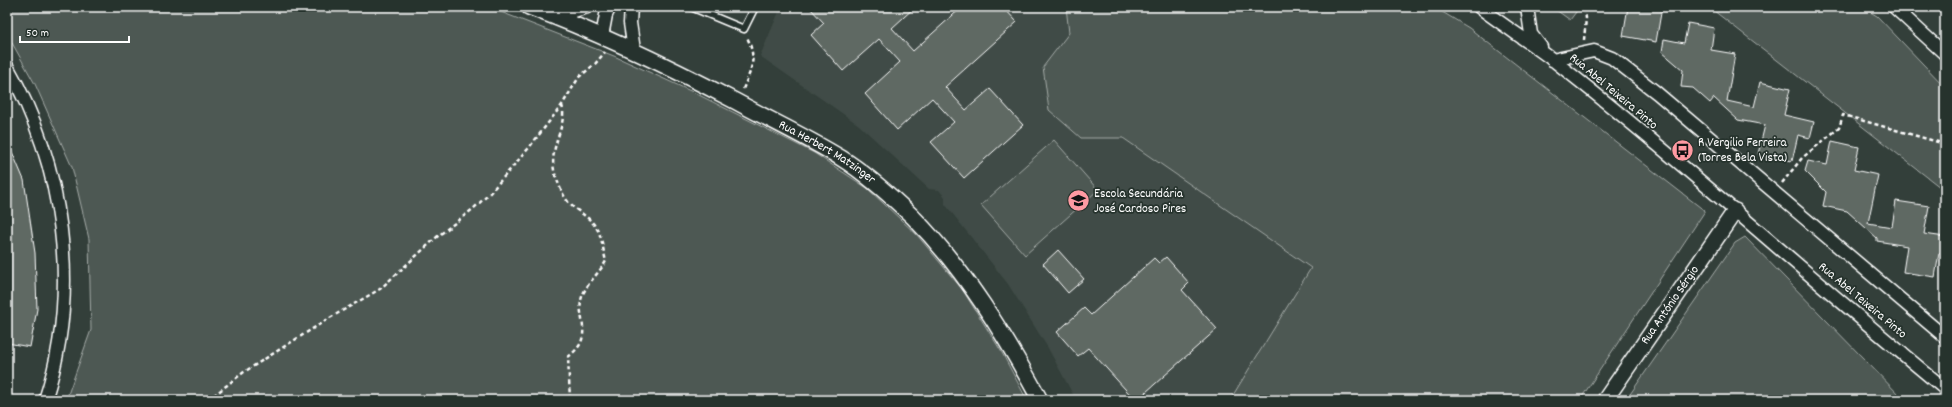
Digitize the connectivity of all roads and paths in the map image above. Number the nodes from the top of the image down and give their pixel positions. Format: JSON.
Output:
{"nodes":[{"id":1,"x":529,"y":7,"type":"edge"},
{"id":2,"x":586,"y":7,"type":"edge"},
{"id":3,"x":610,"y":7,"type":"edge"},
{"id":4,"x":632,"y":7,"type":"edge"},
{"id":5,"x":691,"y":7,"type":"edge"},
{"id":6,"x":755,"y":7,"type":"edge"},
{"id":7,"x":1479,"y":7,"type":"edge"},
{"id":8,"x":1527,"y":7,"type":"edge"},
{"id":9,"x":1584,"y":7,"type":"edge"},
{"id":10,"x":1896,"y":8,"type":"edge"},
{"id":11,"x":546,"y":14,"type":"junction"},
{"id":12,"x":744,"y":29,"type":"junction"},
{"id":13,"x":608,"y":38,"type":"junction"},
{"id":14,"x":634,"y":50,"type":"junction"},
{"id":15,"x":1584,"y":53,"type":"junction"},
{"id":16,"x":1945,"y":54,"type":"edge"},
{"id":17,"x":1552,"y":60,"type":"junction"},
{"id":18,"x":7,"y":66,"type":"edge"},
{"id":19,"x":737,"y":102,"type":"junction"},
{"id":20,"x":562,"y":104,"type":"junction"},
{"id":21,"x":1945,"y":144,"type":"edge"},
{"id":22,"x":1774,"y":192,"type":"junction"},
{"id":23,"x":1735,"y":211,"type":"junction"},
{"id":24,"x":1945,"y":338,"type":"edge"},
{"id":25,"x":1945,"y":389,"type":"edge"},
{"id":26,"x":45,"y":400,"type":"edge"},
{"id":27,"x":208,"y":400,"type":"edge"},
{"id":28,"x":570,"y":400,"type":"edge"},
{"id":29,"x":1040,"y":400,"type":"edge"},
{"id":30,"x":1606,"y":400,"type":"edge"}],
"edges":[{"from":1,"to":11,"type":"street","name":"Rua Herbert Matzinger"},
{"from":2,"to":11,"type":"street"},
{"from":3,"to":13,"type":"street"},
{"from":4,"to":14,"type":"street"},
{"from":5,"to":12,"type":"lane"},
{"from":6,"to":12,"type":"lane"},
{"from":7,"to":17,"type":"street"},
{"from":8,"to":17,"type":"street"},
{"from":9,"to":15,"type":"path"},
{"from":10,"to":16,"type":"street"},
{"from":11,"to":13,"type":"street","name":"Rua Herbert Matzinger"},
{"from":12,"to":19,"type":"path"},
{"from":13,"to":14,"type":"street","name":"Rua Herbert Matzinger"},
{"from":13,"to":20,"type":"path"},
{"from":14,"to":19,"type":"street","name":"Rua Herbert Matzinger"},
{"from":15,"to":17,"type":"street","name":"Rua Abel Teixeira Pinto"},
{"from":15,"to":22,"type":"street","name":"Rua Abel Teixeira Pinto"},
{"from":17,"to":23,"type":"street","name":"Rua Abel Teixeira Pinto"},
{"from":18,"to":26,"type":"street"},
{"from":19,"to":29,"type":"street","name":"Rua Herbert Matzinger"},
{"from":20,"to":27,"type":"path"},
{"from":20,"to":28,"type":"path"},
{"from":21,"to":22,"type":"path"},
{"from":22,"to":24,"type":"street","name":"Rua Abel Teixeira Pinto"},
{"from":23,"to":25,"type":"street","name":"Rua Abel Teixeira Pinto"},
{"from":23,"to":30,"type":"street","name":"Rua António Sérgio"}]}
